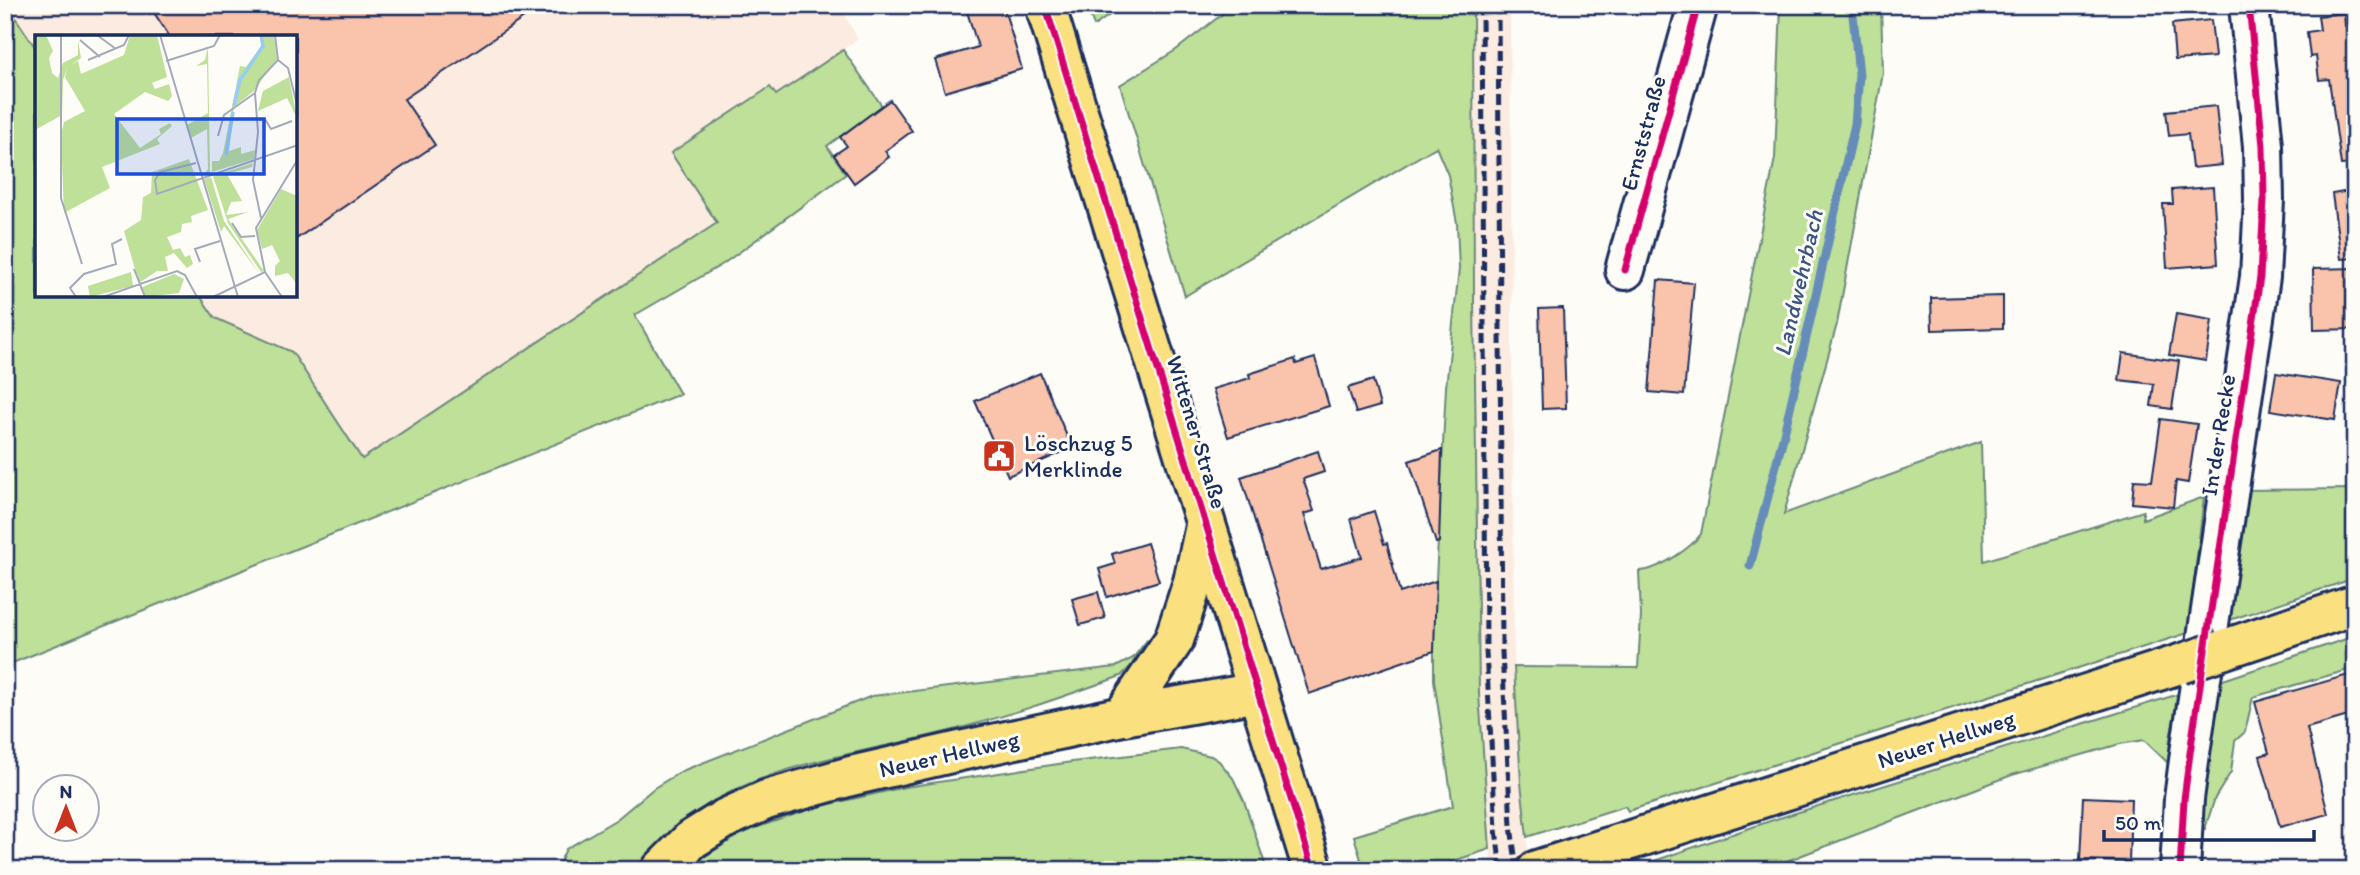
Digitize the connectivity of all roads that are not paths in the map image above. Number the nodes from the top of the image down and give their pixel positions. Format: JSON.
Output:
{"nodes":[{"id":1,"x":1045,"y":5,"type":"edge"},
{"id":2,"x":1698,"y":5,"type":"edge"},
{"id":3,"x":2249,"y":5,"type":"edge"},
{"id":4,"x":1625,"y":270,"type":"dead end"},
{"id":5,"x":1206,"y":523,"type":"junction"},
{"id":6,"x":2355,"y":605,"type":"edge"},
{"id":7,"x":1258,"y":692,"type":"junction"},
{"id":8,"x":1122,"y":716,"type":"junction"},
{"id":9,"x":661,"y":870,"type":"edge"},
{"id":10,"x":1313,"y":870,"type":"edge"},
{"id":11,"x":1536,"y":870,"type":"edge"},
{"id":12,"x":2180,"y":870,"type":"edge"}],
"edges":[{"from":1,"to":5,"type":"main road","name":"Wittener Straße"},
{"from":2,"to":4,"type":"street","name":"Ernststraße"},
{"from":3,"to":12,"type":"street","name":"In der Recke"},
{"from":5,"to":7,"type":"main road","name":"Wittener Straße"},
{"from":5,"to":8,"type":"main road"},
{"from":6,"to":11,"type":"main road","name":"Neuer Hellweg","bridge":true},
{"from":7,"to":8,"type":"main road","name":"Neuer Hellweg"},
{"from":7,"to":10,"type":"main road","name":"Wittener Straße"},
{"from":8,"to":9,"type":"main road","name":"Neuer Hellweg"}]}
